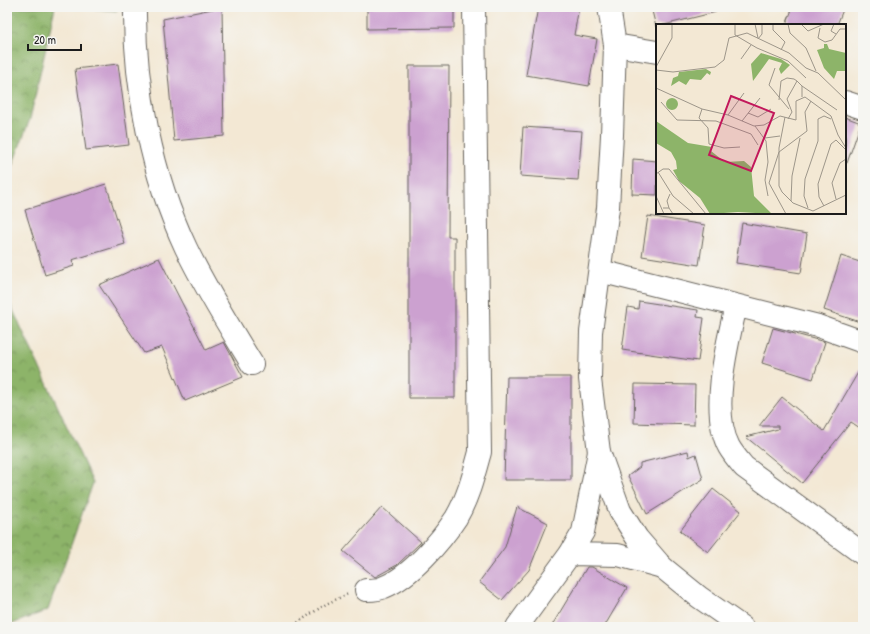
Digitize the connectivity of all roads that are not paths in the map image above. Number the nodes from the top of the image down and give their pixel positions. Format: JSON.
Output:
{"nodes":[{"id":1,"x":135,"y":7,"type":"edge"},
{"id":2,"x":474,"y":7,"type":"edge"},
{"id":3,"x":609,"y":7,"type":"edge"},
{"id":4,"x":614,"y":45,"type":"junction"},
{"id":5,"x":656,"y":52,"type":"edge"},
{"id":6,"x":846,"y":102,"type":"edge"},
{"id":7,"x":863,"y":108,"type":"edge"},
{"id":8,"x":600,"y":271,"type":"junction"},
{"id":9,"x":736,"y":306,"type":"junction"},
{"id":10,"x":863,"y":342,"type":"edge"},
{"id":11,"x":252,"y":364,"type":"dead end"},
{"id":12,"x":599,"y":452,"type":"junction"},
{"id":13,"x":570,"y":554,"type":"junction"},
{"id":14,"x":863,"y":554,"type":"edge"},
{"id":15,"x":662,"y":567,"type":"junction"},
{"id":16,"x":366,"y":590,"type":"road end"},
{"id":17,"x":517,"y":627,"type":"edge"},
{"id":18,"x":742,"y":627,"type":"edge"}],
"edges":[{"from":1,"to":11,"type":"street"},
{"from":2,"to":16,"type":"street"},
{"from":3,"to":4,"type":"street"},
{"from":4,"to":5,"type":"street"},
{"from":4,"to":8,"type":"street"},
{"from":6,"to":7,"type":"street"},
{"from":8,"to":9,"type":"street"},
{"from":8,"to":12,"type":"street"},
{"from":9,"to":10,"type":"street"},
{"from":9,"to":14,"type":"street"},
{"from":12,"to":13,"type":"street"},
{"from":12,"to":15,"type":"street"},
{"from":13,"to":15,"type":"street"},
{"from":13,"to":17,"type":"street"},
{"from":15,"to":18,"type":"street"}]}
